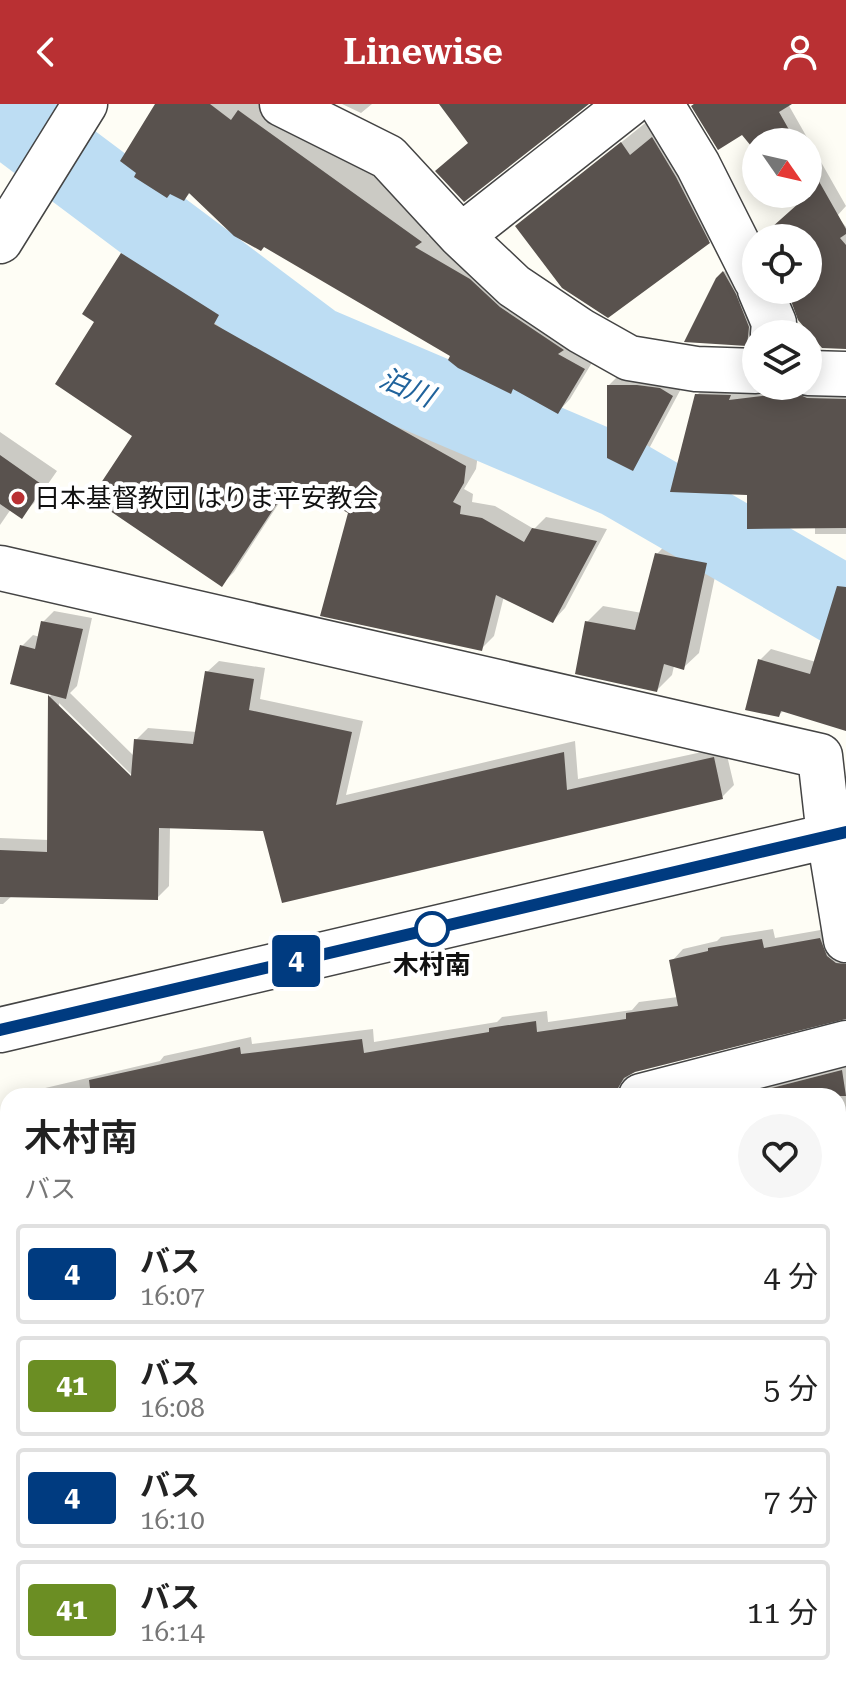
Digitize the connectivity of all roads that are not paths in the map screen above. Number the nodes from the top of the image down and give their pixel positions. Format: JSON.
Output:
{"nodes":[{"id":1,"x":282,"y":104,"type":"edge"},
{"id":2,"x":629,"y":104,"type":"edge"},
{"id":3,"x":661,"y":104,"type":"edge"},
{"id":4,"x":75,"y":121,"type":"edge"},
{"id":5,"x":461,"y":236,"type":"junction"},
{"id":6,"x":0,"y":241,"type":"edge"},
{"id":7,"x":742,"y":252,"type":"edge"},
{"id":8,"x":742,"y":371,"type":"edge"},
{"id":9,"x":822,"y":373,"type":"edge"},
{"id":10,"x":846,"y":374,"type":"edge"},
{"id":11,"x":0,"y":568,"type":"edge"},
{"id":12,"x":837,"y":834,"type":"edge"},
{"id":13,"x":846,"y":940,"type":"edge"},
{"id":14,"x":0,"y":1030,"type":"edge"},
{"id":15,"x":846,"y":1043,"type":"edge"},
{"id":16,"x":672,"y":1088,"type":"edge"}],
"edges":[{"from":1,"to":5,"type":"street"},
{"from":2,"to":5,"type":"street"},
{"from":3,"to":7,"type":"street"},
{"from":4,"to":6,"type":"street"},
{"from":5,"to":8,"type":"street"},
{"from":9,"to":10,"type":"street"},
{"from":11,"to":12,"type":"street"},
{"from":12,"to":13,"type":"street"},
{"from":12,"to":14,"type":"street"},
{"from":15,"to":16,"type":"street"}]}
